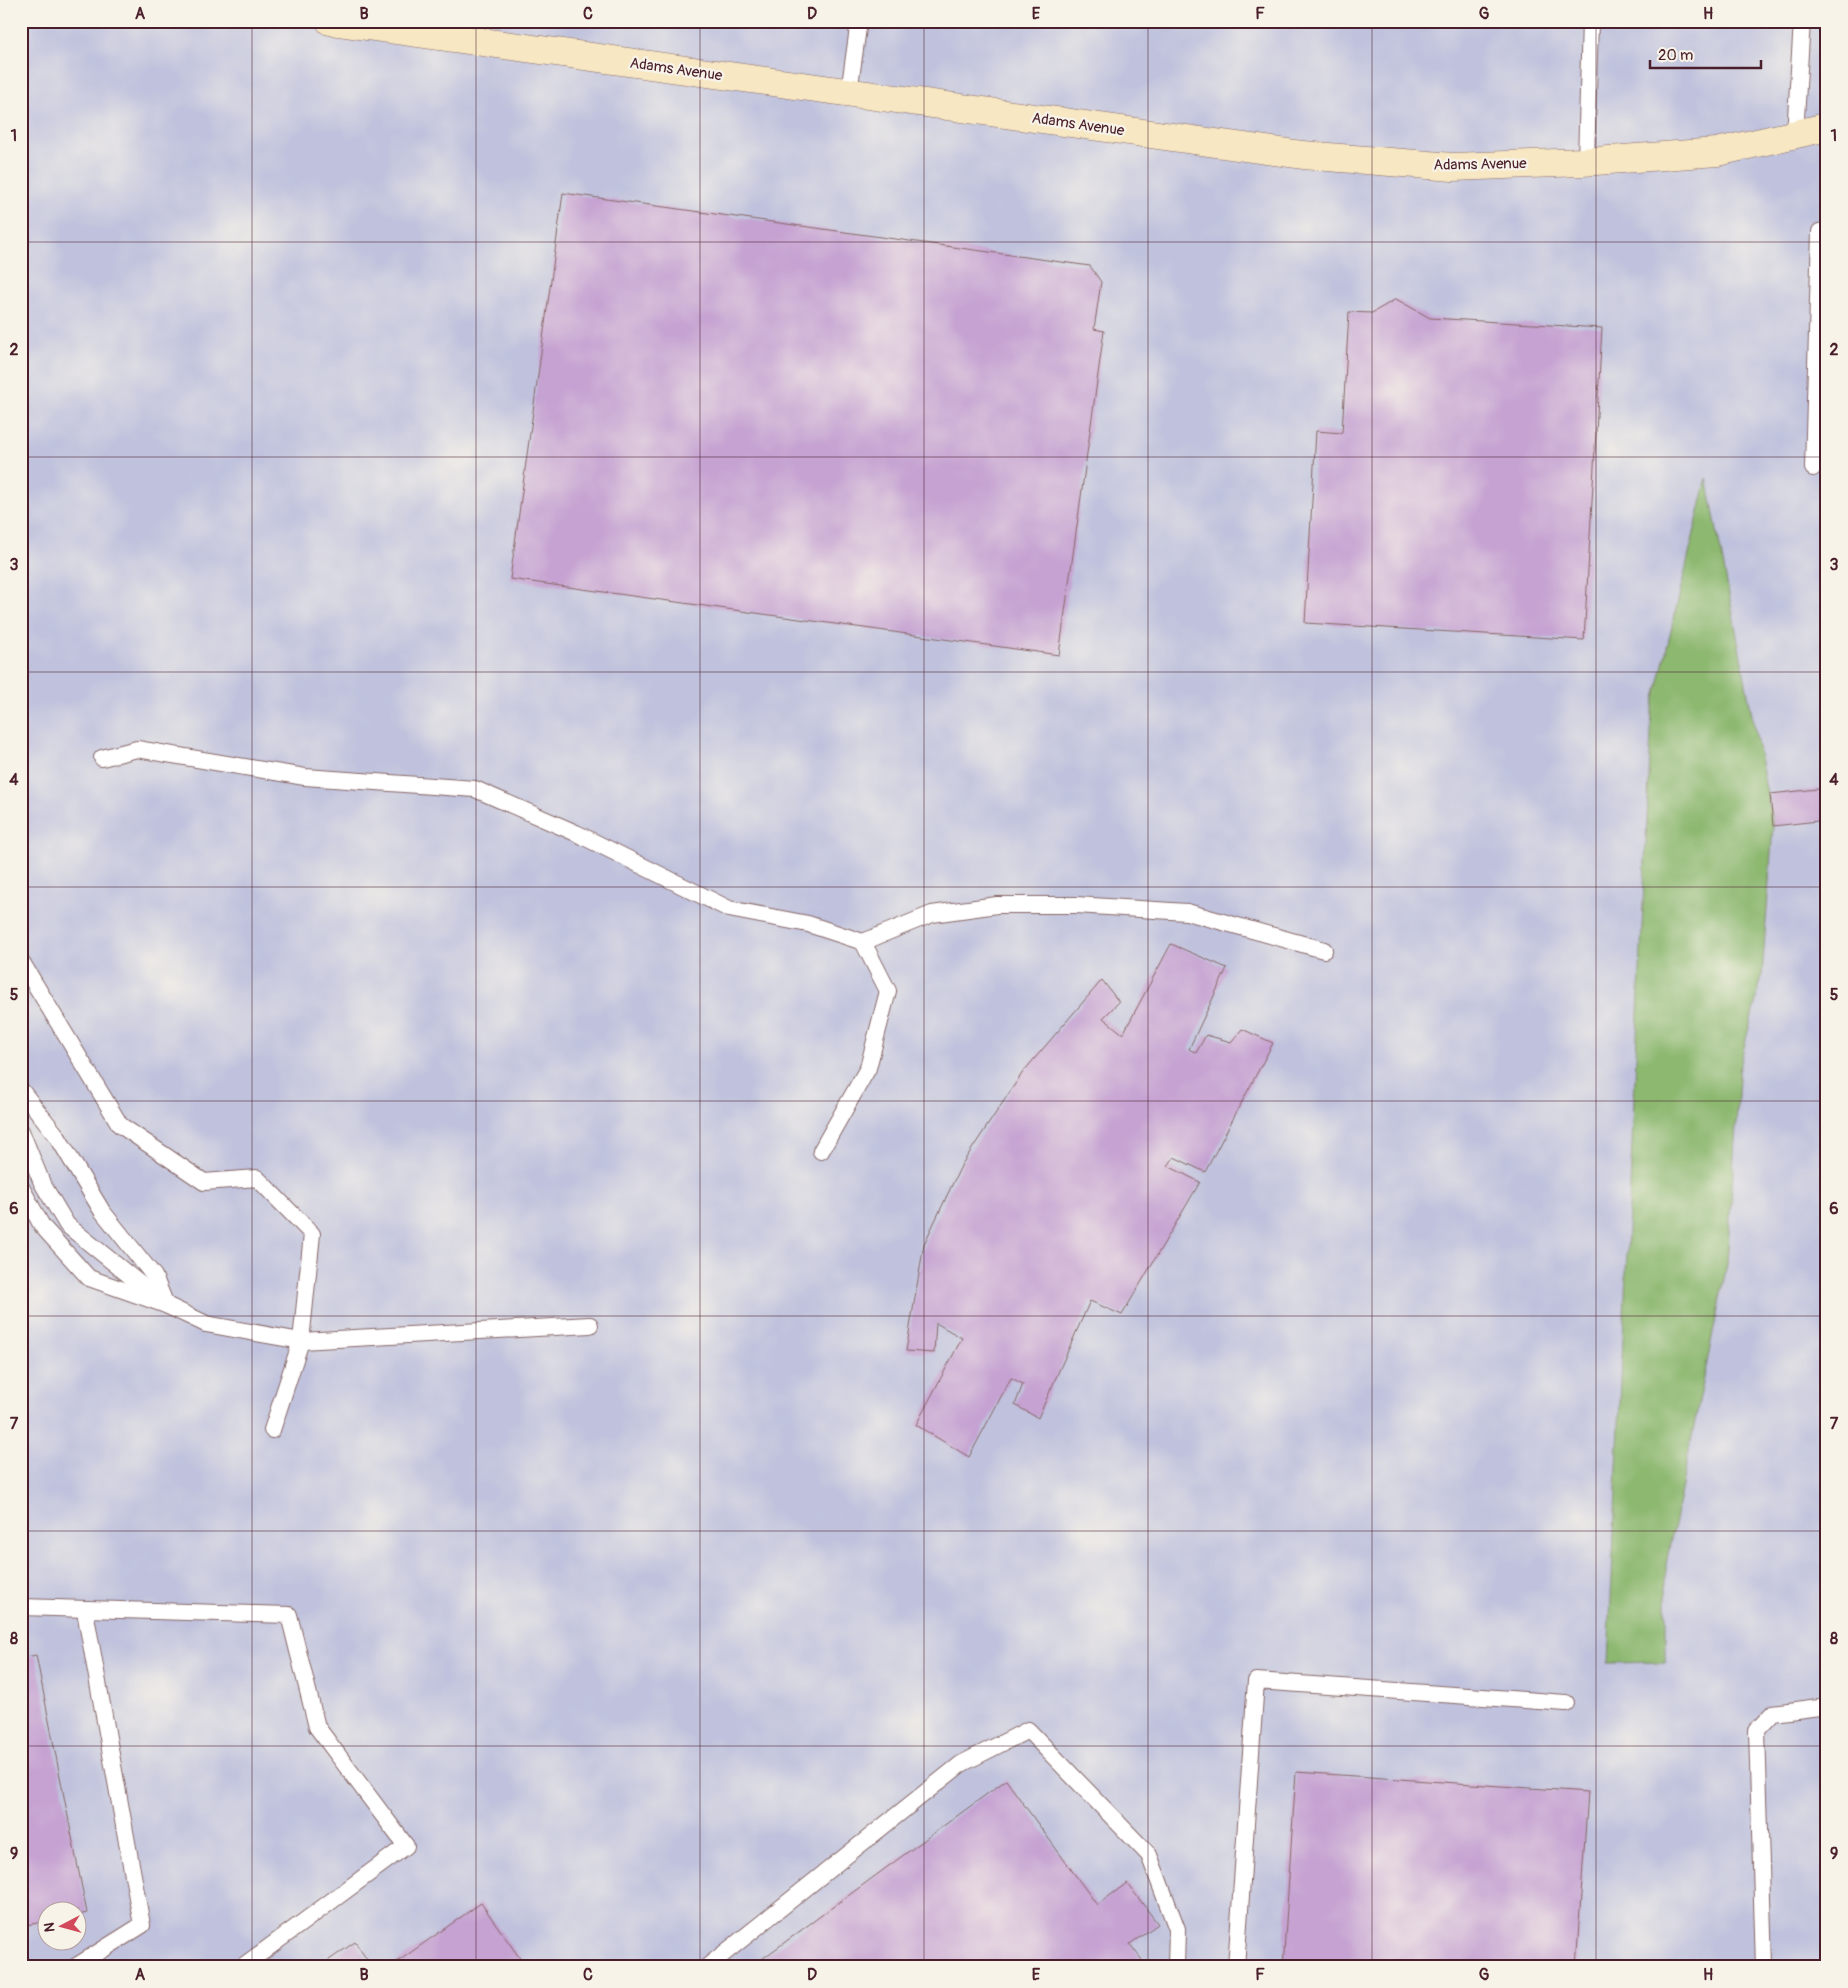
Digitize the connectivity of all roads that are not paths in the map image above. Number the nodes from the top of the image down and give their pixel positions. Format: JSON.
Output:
{"nodes":[{"id":1,"x":330,"y":21,"type":"edge"},
{"id":2,"x":859,"y":21,"type":"edge"},
{"id":3,"x":1590,"y":21,"type":"edge"},
{"id":4,"x":1802,"y":21,"type":"edge"},
{"id":5,"x":849,"y":92,"type":"junction"},
{"id":6,"x":1827,"y":127,"type":"edge"},
{"id":7,"x":1794,"y":134,"type":"junction"},
{"id":8,"x":1586,"y":161,"type":"junction"},
{"id":9,"x":1827,"y":230,"type":"edge"},
{"id":10,"x":1813,"y":468,"type":"dead end"},
{"id":11,"x":102,"y":758,"type":"dead end"},
{"id":12,"x":863,"y":942,"type":"junction"},
{"id":13,"x":1324,"y":950,"type":"dead end"},
{"id":14,"x":21,"y":961,"type":"edge"},
{"id":15,"x":21,"y":1090,"type":"edge"},
{"id":16,"x":21,"y":1131,"type":"edge"},
{"id":17,"x":821,"y":1151,"type":"dead end"},
{"id":18,"x":21,"y":1187,"type":"edge"},
{"id":19,"x":166,"y":1305,"type":"junction"},
{"id":20,"x":590,"y":1325,"type":"dead end"},
{"id":21,"x":301,"y":1341,"type":"junction"},
{"id":22,"x":272,"y":1430,"type":"dead end"},
{"id":23,"x":21,"y":1607,"type":"edge"},
{"id":24,"x":85,"y":1611,"type":"junction"},
{"id":25,"x":1566,"y":1703,"type":"dead end"},
{"id":26,"x":1827,"y":1706,"type":"edge"},
{"id":27,"x":75,"y":1967,"type":"edge"},
{"id":28,"x":242,"y":1967,"type":"edge"},
{"id":29,"x":707,"y":1967,"type":"edge"},
{"id":30,"x":1176,"y":1967,"type":"edge"},
{"id":31,"x":1236,"y":1967,"type":"edge"},
{"id":32,"x":1764,"y":1967,"type":"edge"}],
"edges":[{"from":1,"to":5,"type":"street","name":"Adams Avenue"},
{"from":2,"to":5,"type":"lane"},
{"from":3,"to":8,"type":"lane"},
{"from":4,"to":7,"type":"lane"},
{"from":5,"to":8,"type":"street","name":"Adams Avenue"},
{"from":6,"to":7,"type":"street","name":"Adams Avenue"},
{"from":7,"to":8,"type":"street","name":"Adams Avenue"},
{"from":9,"to":10,"type":"lane"},
{"from":11,"to":12,"type":"lane"},
{"from":12,"to":13,"type":"lane"},
{"from":12,"to":17,"type":"lane"},
{"from":14,"to":21,"type":"lane"},
{"from":15,"to":19,"type":"lane"},
{"from":16,"to":19,"type":"lane"},
{"from":18,"to":19,"type":"lane"},
{"from":19,"to":21,"type":"lane"},
{"from":20,"to":21,"type":"lane"},
{"from":21,"to":22,"type":"lane"},
{"from":23,"to":24,"type":"lane"},
{"from":24,"to":27,"type":"lane"},
{"from":24,"to":28,"type":"lane"},
{"from":25,"to":31,"type":"lane"},
{"from":26,"to":32,"type":"lane"},
{"from":29,"to":30,"type":"lane"}]}
